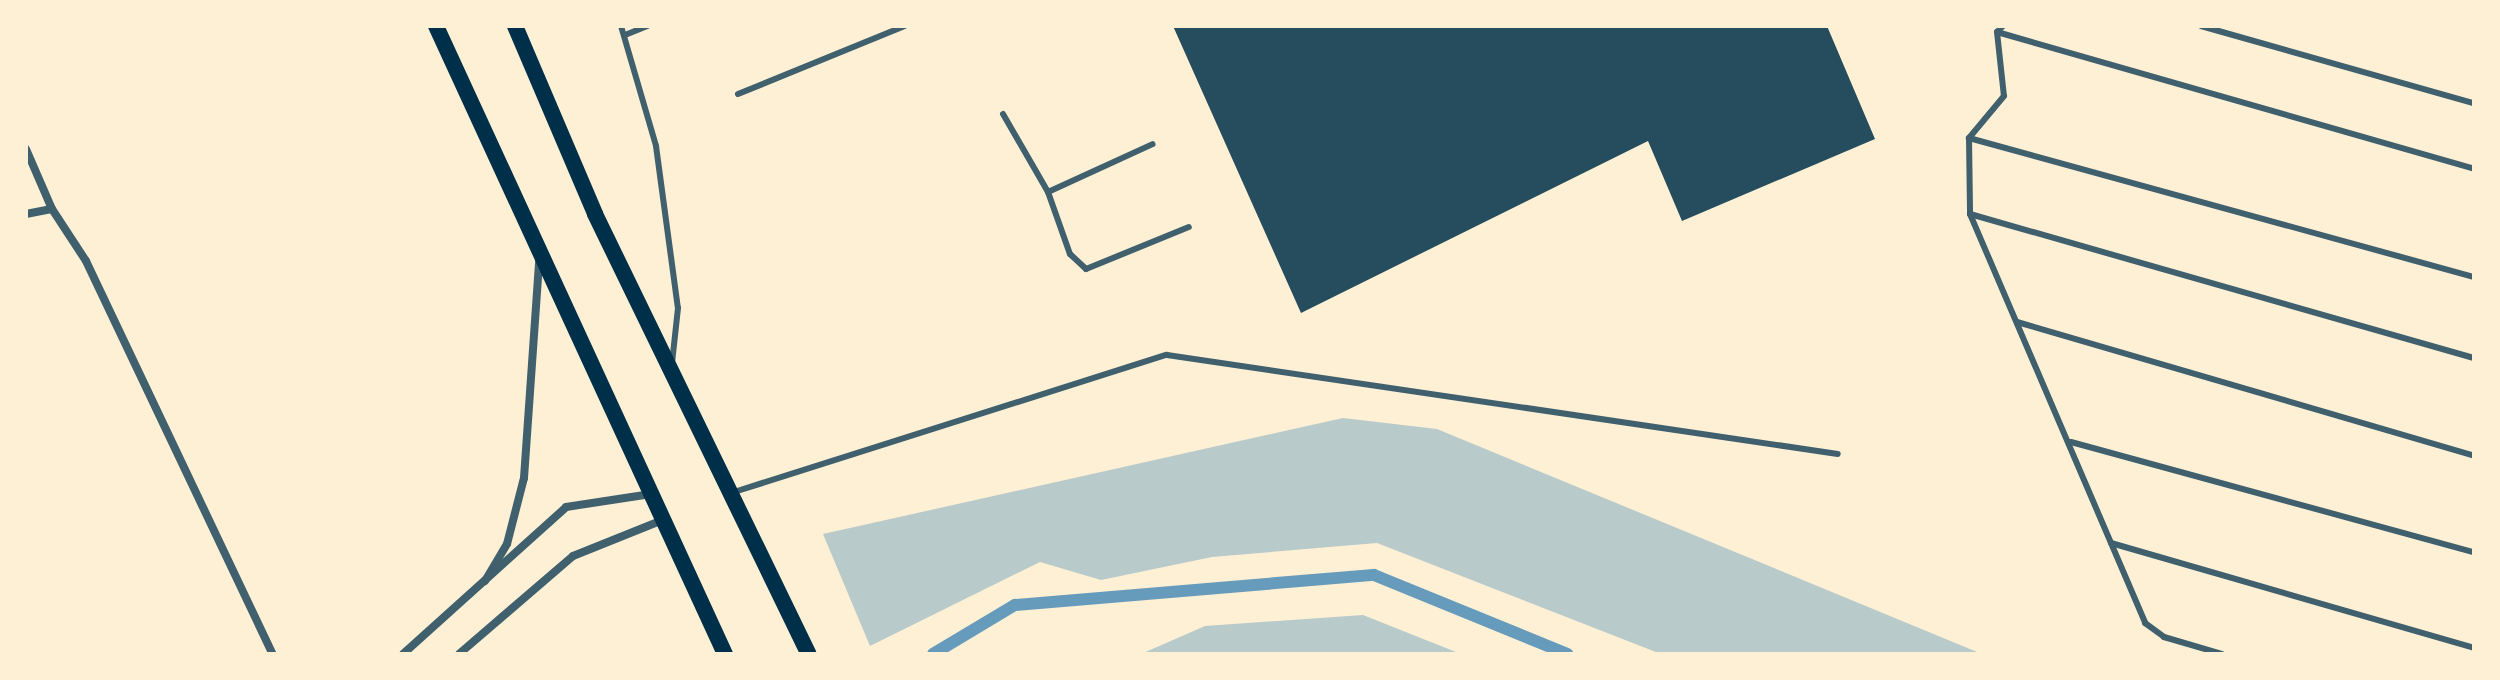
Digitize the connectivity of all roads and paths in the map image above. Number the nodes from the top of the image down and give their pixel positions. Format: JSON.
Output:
{"nodes":[{"id":1,"x":436,"y":26,"type":"edge"},
{"id":2,"x":515,"y":26,"type":"edge"},
{"id":3,"x":621,"y":26,"type":"edge"},
{"id":4,"x":647,"y":26,"type":"edge"},
{"id":5,"x":905,"y":26,"type":"edge"},
{"id":6,"x":2003,"y":26,"type":"edge"},
{"id":7,"x":2201,"y":26,"type":"edge"},
{"id":8,"x":1997,"y":32,"type":"junction"},
{"id":9,"x":625,"y":35,"type":"junction"},
{"id":10,"x":738,"y":94,"type":"dead end"},
{"id":11,"x":2474,"y":103,"type":"edge"},
{"id":12,"x":1003,"y":114,"type":"dead end"},
{"id":13,"x":1969,"y":138,"type":"junction"},
{"id":14,"x":1153,"y":144,"type":"dead end"},
{"id":15,"x":26,"y":149,"type":"edge"},
{"id":16,"x":2474,"y":169,"type":"edge"},
{"id":17,"x":1048,"y":192,"type":"junction"},
{"id":18,"x":52,"y":209,"type":"junction"},
{"id":19,"x":26,"y":214,"type":"edge"},
{"id":20,"x":1970,"y":214,"type":"junction"},
{"id":21,"x":1189,"y":227,"type":"dead end"},
{"id":22,"x":540,"y":256,"type":"junction"},
{"id":23,"x":2474,"y":277,"type":"edge"},
{"id":24,"x":2017,"y":322,"type":"junction"},
{"id":25,"x":2474,"y":358,"type":"edge"},
{"id":26,"x":671,"y":368,"type":"junction"},
{"id":27,"x":2071,"y":442,"type":"junction"},
{"id":28,"x":1838,"y":454,"type":"dead end"},
{"id":29,"x":2474,"y":456,"type":"edge"},
{"id":30,"x":732,"y":493,"type":"junction"},
{"id":31,"x":652,"y":494,"type":"junction"},
{"id":32,"x":660,"y":521,"type":"junction"},
{"id":33,"x":2111,"y":543,"type":"junction"},
{"id":34,"x":2474,"y":552,"type":"edge"},
{"id":35,"x":485,"y":581,"type":"junction"},
{"id":36,"x":2474,"y":648,"type":"edge"},
{"id":37,"x":273,"y":654,"type":"edge"},
{"id":38,"x":403,"y":654,"type":"edge"},
{"id":39,"x":459,"y":654,"type":"edge"},
{"id":40,"x":725,"y":654,"type":"edge"},
{"id":41,"x":809,"y":654,"type":"edge"},
{"id":42,"x":2222,"y":654,"type":"edge"}],
"edges":[{"from":1,"to":22,"type":"main road"},
{"from":2,"to":26,"type":"main road"},
{"from":3,"to":9,"type":"lane"},
{"from":4,"to":9,"type":"lane"},
{"from":5,"to":10,"type":"lane"},
{"from":6,"to":8,"type":"lane"},
{"from":7,"to":11,"type":"lane"},
{"from":8,"to":13,"type":"lane"},
{"from":8,"to":16,"type":"lane"},
{"from":9,"to":26,"type":"lane"},
{"from":12,"to":17,"type":"lane"},
{"from":13,"to":20,"type":"lane"},
{"from":13,"to":23,"type":"lane"},
{"from":14,"to":17,"type":"lane"},
{"from":15,"to":18,"type":"street"},
{"from":17,"to":21,"type":"lane"},
{"from":18,"to":19,"type":"street"},
{"from":18,"to":37,"type":"street"},
{"from":20,"to":24,"type":"lane"},
{"from":20,"to":25,"type":"lane"},
{"from":22,"to":31,"type":"main road"},
{"from":22,"to":35,"type":"street"},
{"from":24,"to":27,"type":"lane"},
{"from":24,"to":29,"type":"lane"},
{"from":26,"to":30,"type":"main road"},
{"from":27,"to":33,"type":"lane"},
{"from":27,"to":34,"type":"lane"},
{"from":28,"to":30,"type":"lane"},
{"from":30,"to":41,"type":"main road"},
{"from":31,"to":32,"type":"main road"},
{"from":31,"to":35,"type":"street"},
{"from":32,"to":39,"type":"street"},
{"from":32,"to":40,"type":"main road"},
{"from":33,"to":36,"type":"lane"},
{"from":33,"to":42,"type":"lane"},
{"from":35,"to":38,"type":"street"}]}
